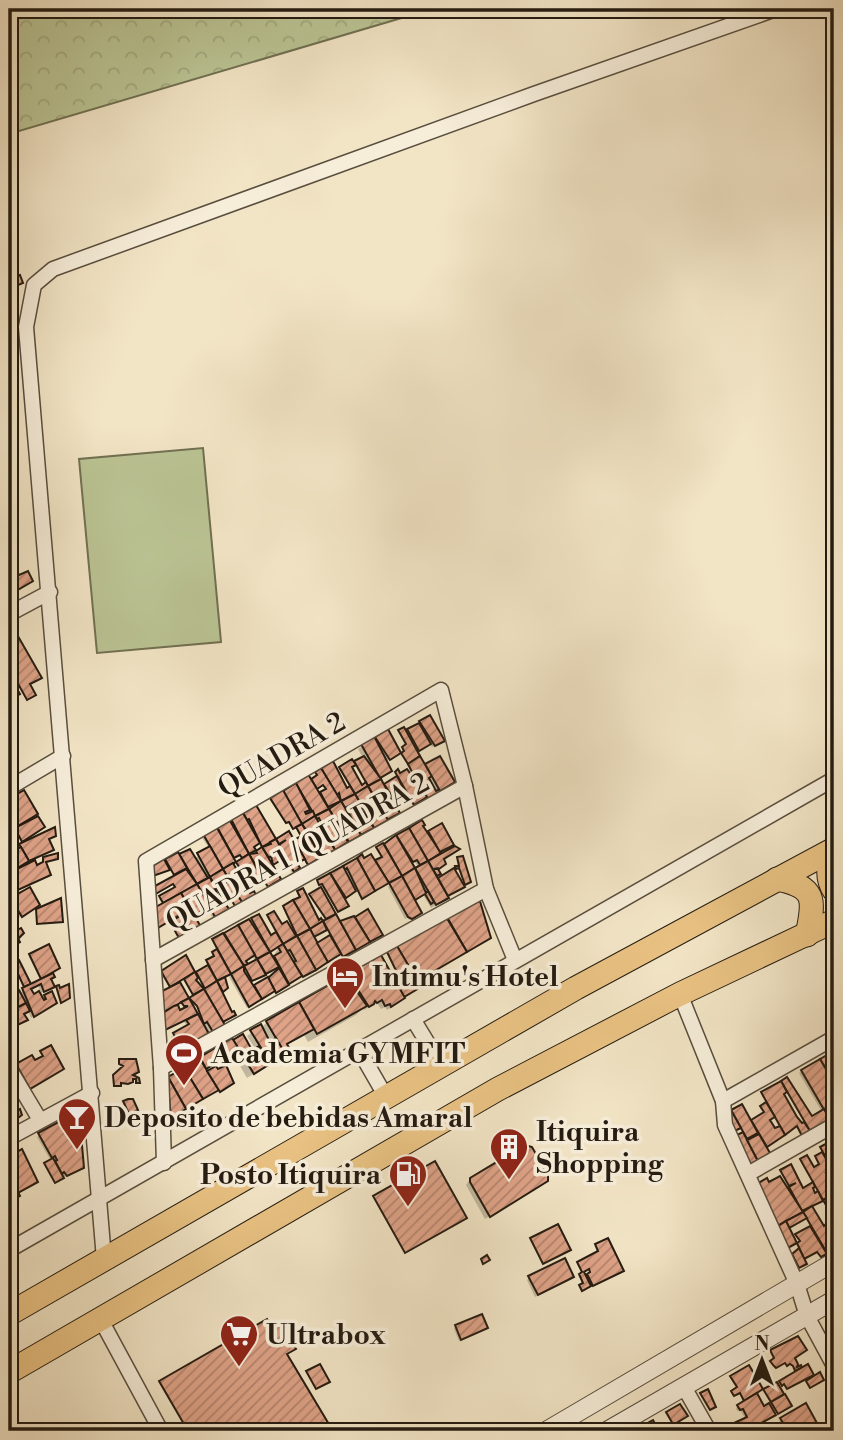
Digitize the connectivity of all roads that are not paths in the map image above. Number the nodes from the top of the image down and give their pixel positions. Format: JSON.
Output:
{"nodes":[{"id":1,"x":776,"y":9,"type":"edge"},
{"id":2,"x":50,"y":592,"type":"junction"},
{"id":3,"x":9,"y":614,"type":"edge"},
{"id":4,"x":63,"y":756,"type":"junction"},
{"id":5,"x":834,"y":779,"type":"edge"},
{"id":6,"x":465,"y":786,"type":"junction"},
{"id":7,"x":9,"y":788,"type":"edge"},
{"id":8,"x":834,"y":851,"type":"edge"},
{"id":9,"x":776,"y":879,"type":"junction"},
{"id":10,"x":486,"y":889,"type":"junction"},
{"id":11,"x":834,"y":890,"type":"edge"},
{"id":12,"x":834,"y":921,"type":"edge"},
{"id":13,"x":807,"y":935,"type":"junction"},
{"id":14,"x":152,"y":960,"type":"junction"},
{"id":15,"x":515,"y":960,"type":"junction"},
{"id":16,"x":680,"y":994,"type":"junction"},
{"id":17,"x":413,"y":1019,"type":"junction"},
{"id":18,"x":834,"y":1038,"type":"edge"},
{"id":19,"x":359,"y":1050,"type":"junction"},
{"id":20,"x":441,"y":1065,"type":"junction"},
{"id":21,"x":9,"y":1068,"type":"edge"},
{"id":22,"x":161,"y":1068,"type":"junction"},
{"id":23,"x":92,"y":1093,"type":"junction"},
{"id":24,"x":386,"y":1097,"type":"junction"},
{"id":25,"x":723,"y":1101,"type":"junction"},
{"id":26,"x":40,"y":1120,"type":"junction"},
{"id":27,"x":834,"y":1125,"type":"edge"},
{"id":28,"x":9,"y":1138,"type":"edge"},
{"id":29,"x":164,"y":1163,"type":"junction"},
{"id":30,"x":748,"y":1174,"type":"junction"},
{"id":31,"x":99,"y":1197,"type":"junction"},
{"id":32,"x":9,"y":1250,"type":"edge"},
{"id":33,"x":104,"y":1259,"type":"junction"},
{"id":34,"x":834,"y":1262,"type":"edge"},
{"id":35,"x":797,"y":1284,"type":"junction"},
{"id":36,"x":834,"y":1300,"type":"edge"},
{"id":37,"x":9,"y":1314,"type":"edge"},
{"id":38,"x":807,"y":1316,"type":"junction"},
{"id":39,"x":101,"y":1320,"type":"junction"},
{"id":40,"x":834,"y":1366,"type":"edge"},
{"id":41,"x":9,"y":1372,"type":"edge"},
{"id":42,"x":684,"y":1387,"type":"junction"},
{"id":43,"x":553,"y":1430,"type":"edge"},
{"id":44,"x":161,"y":1431,"type":"edge"},
{"id":45,"x":607,"y":1431,"type":"edge"},
{"id":46,"x":709,"y":1431,"type":"edge"}],
"edges":[{"from":1,"to":2,"type":"street"},
{"from":2,"to":3,"type":"street"},
{"from":2,"to":4,"type":"street"},
{"from":4,"to":7,"type":"street"},
{"from":4,"to":23,"type":"street"},
{"from":5,"to":15,"type":"street"},
{"from":6,"to":10,"type":"street"},
{"from":6,"to":14,"type":"street","name":"QUADRA 1 / QUADRA 2"},
{"from":6,"to":14,"type":"street","name":"QUADRA 2"},
{"from":8,"to":9,"type":"highway"},
{"from":8,"to":11,"type":"highway"},
{"from":9,"to":13,"type":"highway"},
{"from":9,"to":20,"type":"highway"},
{"from":10,"to":15,"type":"street"},
{"from":10,"to":22,"type":"street"},
{"from":12,"to":13,"type":"highway"},
{"from":13,"to":16,"type":"highway"},
{"from":14,"to":22,"type":"street"},
{"from":15,"to":17,"type":"street"},
{"from":16,"to":25,"type":"street"},
{"from":16,"to":39,"type":"highway"},
{"from":17,"to":19,"type":"street"},
{"from":17,"to":20,"type":"street"},
{"from":18,"to":25,"type":"street"},
{"from":19,"to":24,"type":"street"},
{"from":19,"to":29,"type":"street"},
{"from":20,"to":24,"type":"highway"},
{"from":21,"to":26,"type":"street"},
{"from":22,"to":29,"type":"street"},
{"from":23,"to":26,"type":"street"},
{"from":23,"to":31,"type":"street"},
{"from":24,"to":33,"type":"highway"},
{"from":25,"to":30,"type":"street"},
{"from":26,"to":28,"type":"street"},
{"from":27,"to":30,"type":"street"},
{"from":29,"to":31,"type":"street"},
{"from":30,"to":35,"type":"street"},
{"from":31,"to":32,"type":"street"},
{"from":31,"to":33,"type":"street"},
{"from":33,"to":37,"type":"highway"},
{"from":34,"to":35,"type":"street"},
{"from":35,"to":38,"type":"street"},
{"from":35,"to":43,"type":"street"},
{"from":36,"to":38,"type":"street"},
{"from":38,"to":40,"type":"street"},
{"from":38,"to":42,"type":"street"},
{"from":39,"to":41,"type":"highway"},
{"from":39,"to":44,"type":"street"},
{"from":42,"to":45,"type":"street"},
{"from":42,"to":46,"type":"street"}]}
